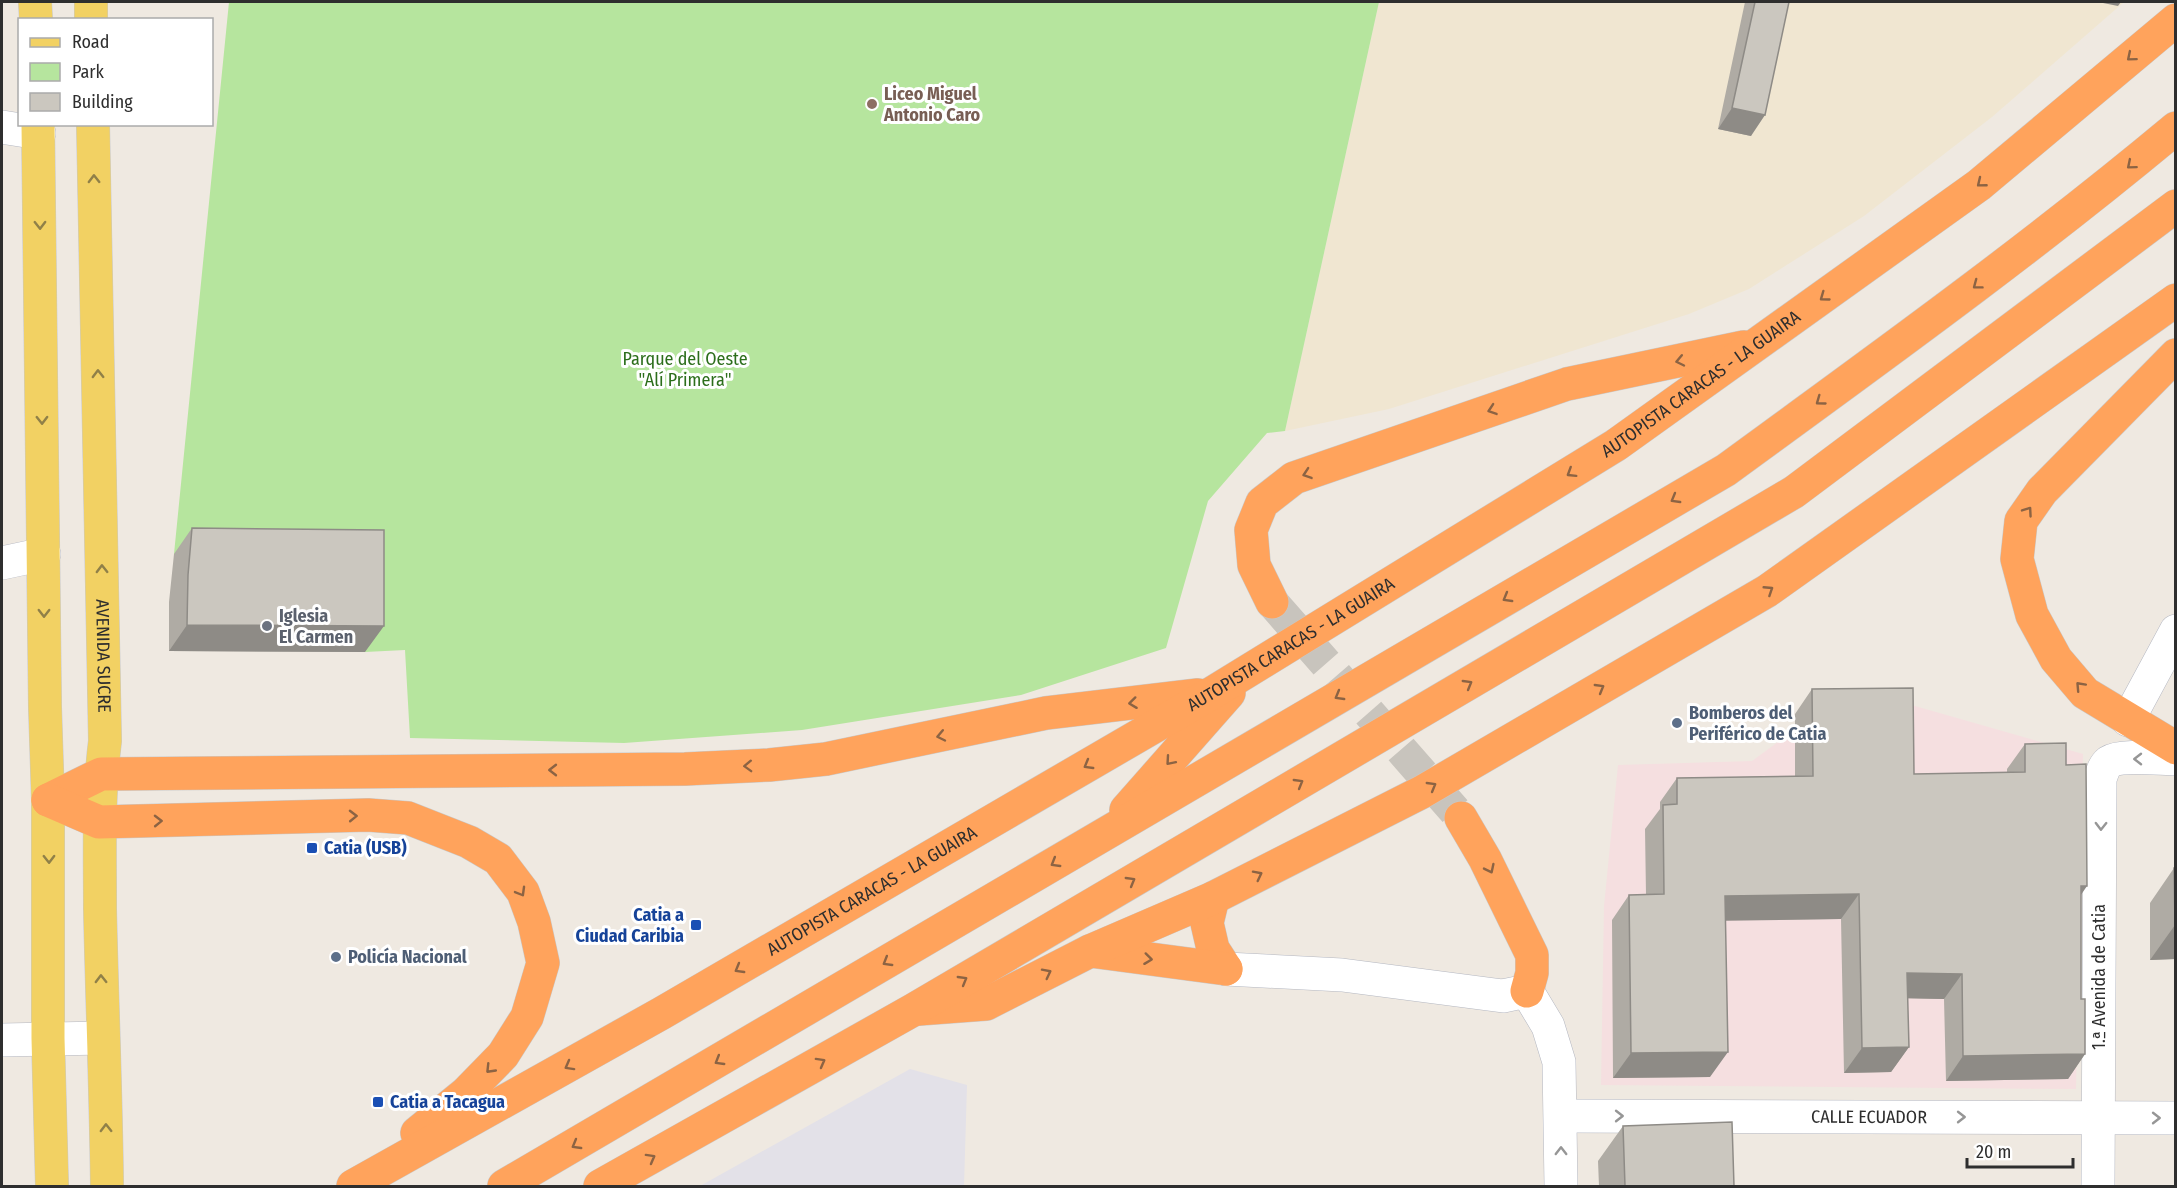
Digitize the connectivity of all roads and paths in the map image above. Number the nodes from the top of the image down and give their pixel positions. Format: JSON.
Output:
{"nodes":[{"id":1,"x":35,"y":2,"type":"edge"},
{"id":2,"x":91,"y":2,"type":"edge"},
{"id":3,"x":36,"y":18,"type":"edge"},
{"id":4,"x":91,"y":18,"type":"edge"},
{"id":5,"x":2175,"y":20,"type":"edge"},
{"id":6,"x":93,"y":126,"type":"edge"},
{"id":7,"x":2,"y":127,"type":"edge"},
{"id":8,"x":2175,"y":128,"type":"edge"},
{"id":9,"x":38,"y":129,"type":"edge"},
{"id":10,"x":2175,"y":206,"type":"edge"},
{"id":11,"x":2175,"y":300,"type":"edge"},
{"id":12,"x":1758,"y":345,"type":"junction"},
{"id":13,"x":2175,"y":355,"type":"edge"},
{"id":14,"x":44,"y":554,"type":"junction"},
{"id":15,"x":2,"y":563,"type":"edge"},
{"id":16,"x":1272,"y":602,"type":"tunnel mouth"},
{"id":17,"x":2175,"y":631,"type":"edge"},
{"id":18,"x":1250,"y":669,"type":"junction"},
{"id":19,"x":1212,"y":693,"type":"junction"},
{"id":20,"x":2128,"y":720,"type":"junction"},
{"id":21,"x":2175,"y":748,"type":"edge"},
{"id":22,"x":2175,"y":759,"type":"edge"},
{"id":23,"x":101,"y":774,"type":"junction"},
{"id":24,"x":48,"y":801,"type":"junction"},
{"id":25,"x":1461,"y":818,"type":"tunnel mouth"},
{"id":26,"x":99,"y":822,"type":"junction"},
{"id":27,"x":1105,"y":833,"type":"junction"},
{"id":28,"x":1213,"y":898,"type":"junction"},
{"id":29,"x":1090,"y":951,"type":"junction"},
{"id":30,"x":1226,"y":969,"type":"junction"},
{"id":31,"x":1527,"y":991,"type":"junction"},
{"id":32,"x":913,"y":1010,"type":"junction"},
{"id":33,"x":48,"y":1038,"type":"junction"},
{"id":34,"x":104,"y":1038,"type":"junction"},
{"id":35,"x":2,"y":1040,"type":"edge"},
{"id":36,"x":1561,"y":1116,"type":"junction"},
{"id":37,"x":2098,"y":1118,"type":"junction"},
{"id":38,"x":2175,"y":1118,"type":"edge"},
{"id":39,"x":355,"y":1185,"type":"edge"},
{"id":40,"x":52,"y":1186,"type":"edge"},
{"id":41,"x":107,"y":1186,"type":"edge"},
{"id":42,"x":504,"y":1186,"type":"edge"},
{"id":43,"x":600,"y":1186,"type":"edge"},
{"id":44,"x":1561,"y":1186,"type":"edge"},
{"id":45,"x":2098,"y":1186,"type":"edge"}],
"edges":[{"from":1,"to":3,"type":"main road"},
{"from":2,"to":4,"type":"main road"},
{"from":5,"to":12,"type":"highway","name":"AUTOPISTA CARACAS - LA GUAIRA","one_way":true},
{"from":23,"to":6,"type":"main road","name":"AVENIDA SUCRE","one_way":true},
{"from":7,"to":9,"type":"street"},
{"from":8,"to":27,"type":"highway","one_way":true},
{"from":9,"to":14,"type":"main road","one_way":true},
{"from":32,"to":10,"type":"highway","one_way":true},
{"from":28,"to":11,"type":"highway","one_way":true},
{"from":12,"to":16,"type":"highway","one_way":true},
{"from":12,"to":18,"type":"highway","name":"AUTOPISTA CARACAS - LA GUAIRA","one_way":true},
{"from":20,"to":13,"type":"highway","one_way":true},
{"from":14,"to":15,"type":"street"},
{"from":14,"to":24,"type":"main road","one_way":true},
{"from":17,"to":20,"type":"street"},
{"from":18,"to":19,"type":"highway","name":"AUTOPISTA CARACAS - LA GUAIRA"},
{"from":18,"to":27,"type":"highway","one_way":true},
{"from":19,"to":23,"type":"highway","one_way":true},
{"from":19,"to":39,"type":"highway","name":"AUTOPISTA CARACAS - LA GUAIRA","one_way":true},
{"from":20,"to":21,"type":"highway"},
{"from":22,"to":37,"type":"street","name":"1.ª Avenida de Catia","one_way":true},
{"from":23,"to":24,"type":"highway"},
{"from":23,"to":26,"type":"main road","name":"AVENIDA SUCRE"},
{"from":24,"to":26,"type":"highway"},
{"from":24,"to":33,"type":"main road","one_way":true},
{"from":25,"to":31,"type":"highway","one_way":true},
{"from":34,"to":26,"type":"main road","name":"AVENIDA SUCRE","one_way":true},
{"from":26,"to":39,"type":"highway","one_way":true},
{"from":27,"to":42,"type":"highway","one_way":true},
{"from":28,"to":29,"type":"highway"},
{"from":28,"to":30,"type":"highway"},
{"from":29,"to":30,"type":"highway","one_way":true},
{"from":32,"to":29,"type":"highway","one_way":true},
{"from":30,"to":31,"type":"street"},
{"from":31,"to":36,"type":"street"},
{"from":43,"to":32,"type":"highway","one_way":true},
{"from":33,"to":34,"type":"street"},
{"from":33,"to":35,"type":"street"},
{"from":33,"to":40,"type":"main road"},
{"from":41,"to":34,"type":"main road","name":"AVENIDA SUCRE","one_way":true},
{"from":36,"to":37,"type":"street","name":"CALLE ECUADOR","one_way":true},
{"from":44,"to":36,"type":"street","one_way":true},
{"from":37,"to":38,"type":"street","name":"CALLE ECUADOR","one_way":true},
{"from":37,"to":45,"type":"street","name":"1.ª Avenida de Catia"}]}
